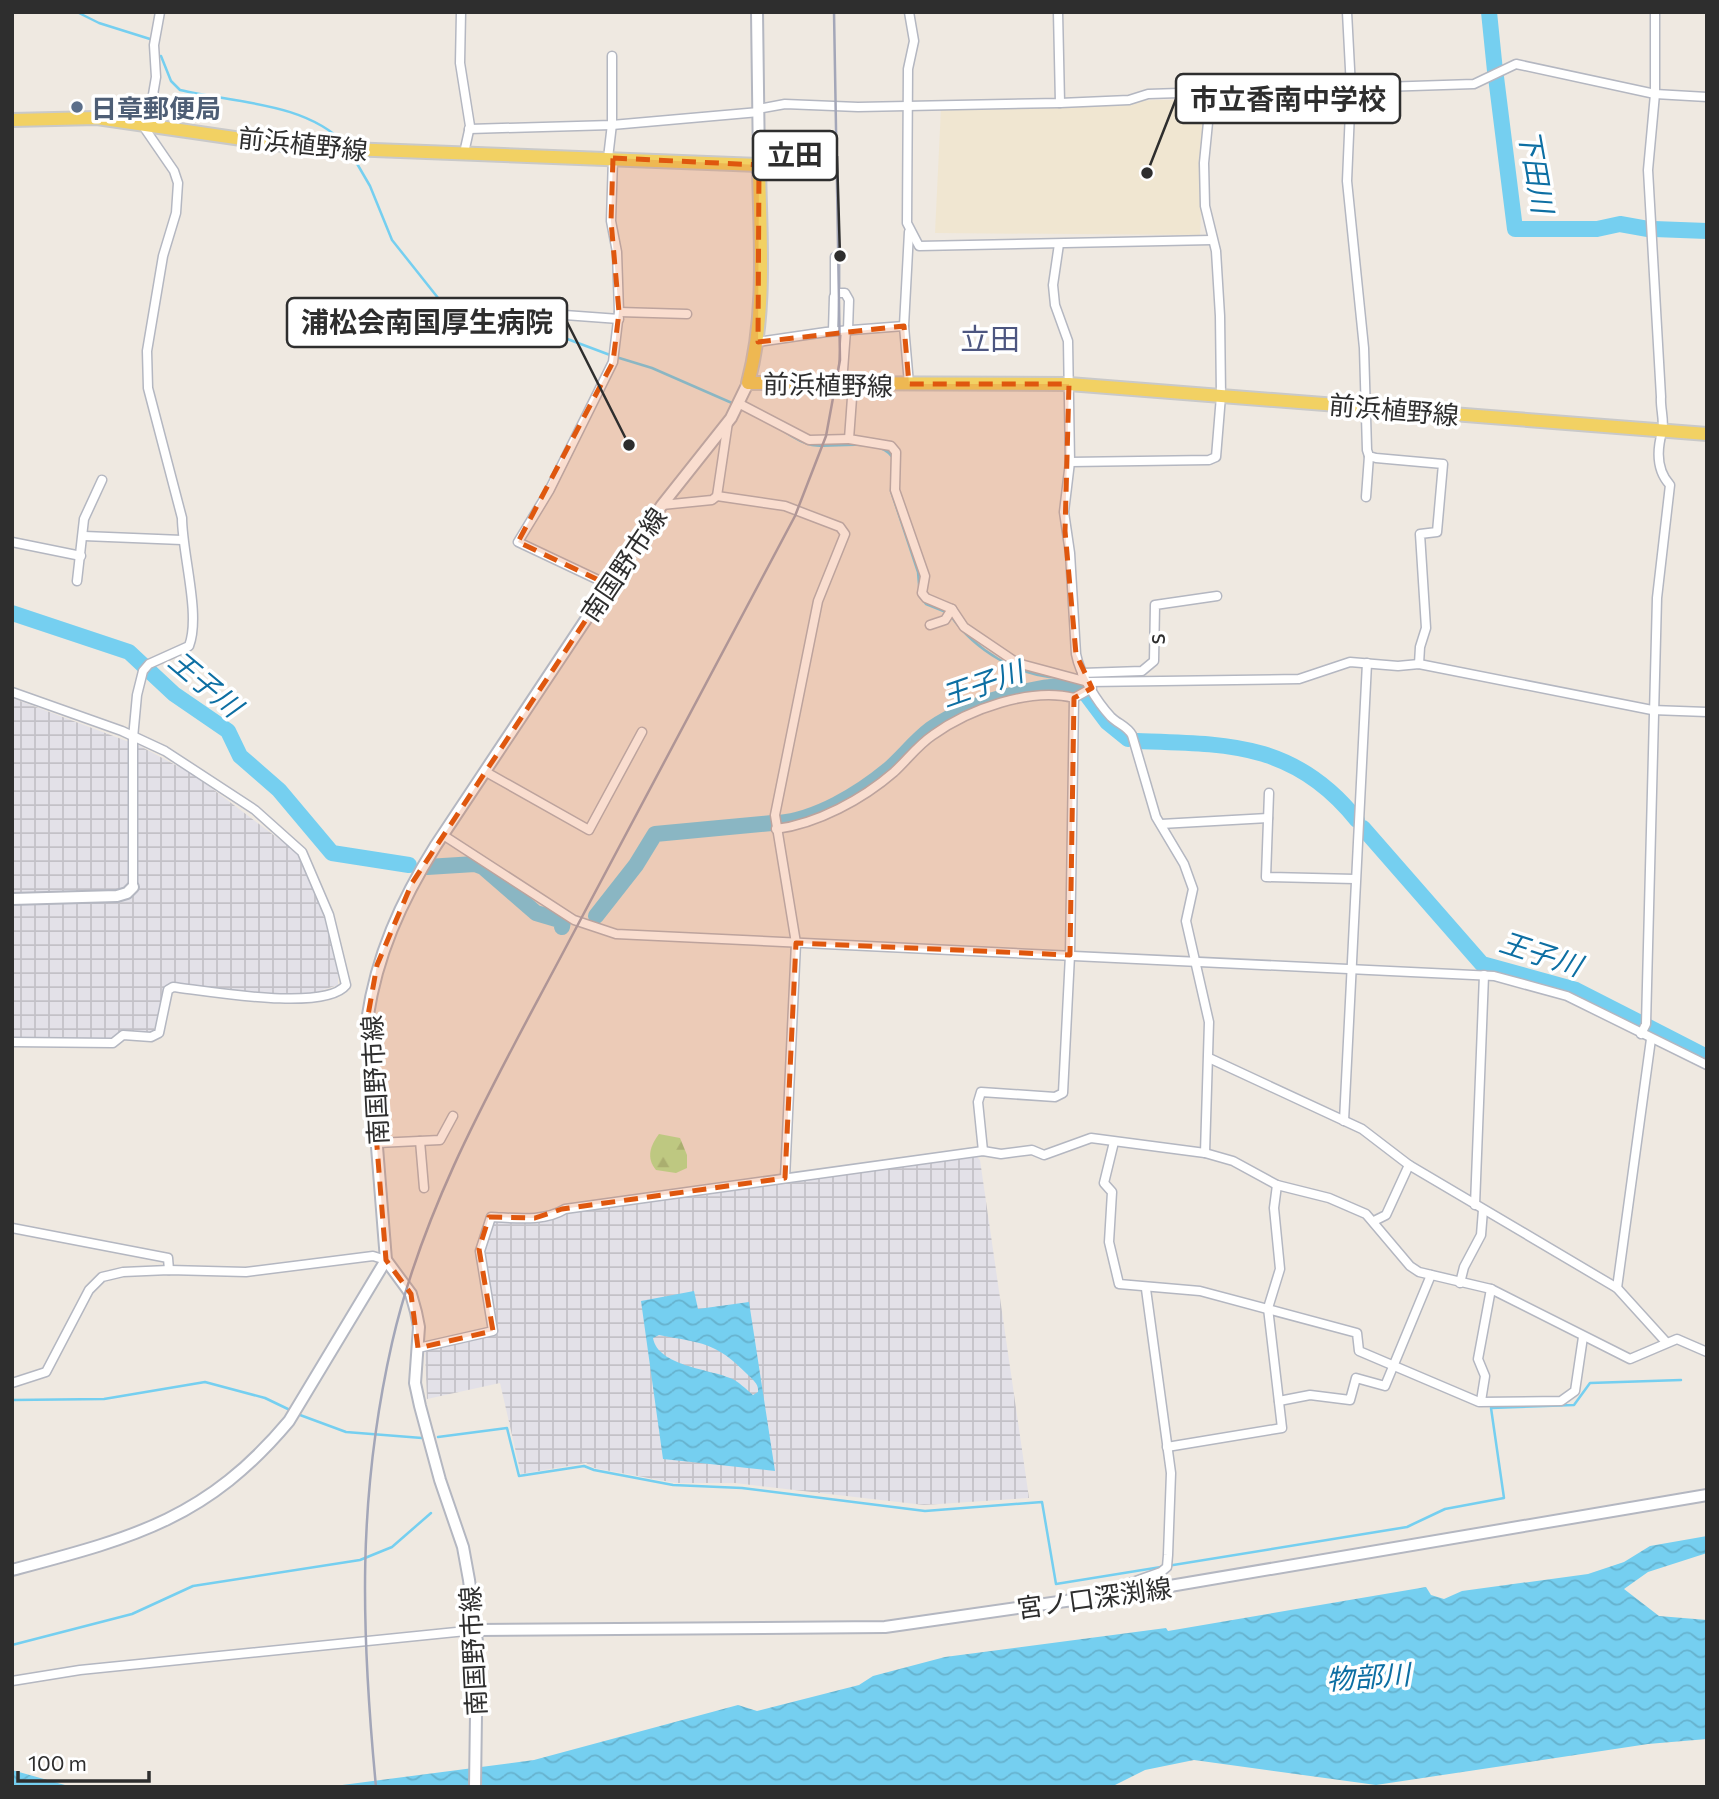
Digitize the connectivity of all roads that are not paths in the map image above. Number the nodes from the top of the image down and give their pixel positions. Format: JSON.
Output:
{"nodes":[{"id":1,"x":160,"y":12,"type":"edge"},
{"id":2,"x":461,"y":12,"type":"edge"},
{"id":3,"x":757,"y":12,"type":"edge"},
{"id":4,"x":909,"y":12,"type":"edge"},
{"id":5,"x":1058,"y":12,"type":"edge"},
{"id":6,"x":1347,"y":12,"type":"edge"},
{"id":7,"x":1655,"y":12,"type":"edge"},
{"id":8,"x":612,"y":56,"type":"dead end"},
{"id":9,"x":1350,"y":88,"type":"junction"},
{"id":10,"x":1210,"y":92,"type":"junction"},
{"id":11,"x":1655,"y":94,"type":"junction"},
{"id":12,"x":1707,"y":97,"type":"edge"},
{"id":13,"x":1060,"y":103,"type":"junction"},
{"id":14,"x":910,"y":106,"type":"junction"},
{"id":15,"x":759,"y":110,"type":"junction"},
{"id":16,"x":12,"y":120,"type":"edge"},
{"id":17,"x":144,"y":124,"type":"junction"},
{"id":18,"x":612,"y":125,"type":"junction"},
{"id":19,"x":469,"y":129,"type":"junction"},
{"id":20,"x":464,"y":153,"type":"junction"},
{"id":21,"x":611,"y":158,"type":"junction"},
{"id":22,"x":758,"y":165,"type":"junction"},
{"id":23,"x":909,"y":232,"type":"junction"},
{"id":24,"x":1212,"y":240,"type":"junction"},
{"id":25,"x":1059,"y":244,"type":"junction"},
{"id":26,"x":835,"y":257,"type":"dead end"},
{"id":27,"x":835,"y":294,"type":"junction"},
{"id":28,"x":551,"y":314,"type":"dead end"},
{"id":29,"x":687,"y":314,"type":"dead end"},
{"id":30,"x":619,"y":316,"type":"junction"},
{"id":31,"x":904,"y":326,"type":"junction"},
{"id":32,"x":847,"y":330,"type":"junction"},
{"id":33,"x":833,"y":331,"type":"junction"},
{"id":34,"x":758,"y":342,"type":"junction"},
{"id":35,"x":748,"y":383,"type":"junction"},
{"id":36,"x":848,"y":384,"type":"junction"},
{"id":37,"x":909,"y":384,"type":"junction"},
{"id":38,"x":1069,"y":384,"type":"junction"},
{"id":39,"x":1221,"y":396,"type":"junction"},
{"id":40,"x":738,"y":403,"type":"junction"},
{"id":41,"x":1367,"y":406,"type":"junction"},
{"id":42,"x":728,"y":422,"type":"junction"},
{"id":43,"x":1662,"y":431,"type":"junction"},
{"id":44,"x":1707,"y":433,"type":"edge"},
{"id":45,"x":849,"y":439,"type":"junction"},
{"id":46,"x":1369,"y":456,"type":"junction"},
{"id":47,"x":1070,"y":462,"type":"junction"},
{"id":48,"x":102,"y":480,"type":"dead end"},
{"id":49,"x":717,"y":496,"type":"junction"},
{"id":50,"x":1366,"y":497,"type":"dead end"},
{"id":51,"x":662,"y":505,"type":"junction"},
{"id":52,"x":84,"y":537,"type":"junction"},
{"id":53,"x":182,"y":540,"type":"junction"},
{"id":54,"x":12,"y":542,"type":"edge"},
{"id":55,"x":81,"y":556,"type":"junction"},
{"id":56,"x":77,"y":582,"type":"dead end"},
{"id":57,"x":609,"y":585,"type":"junction"},
{"id":58,"x":1217,"y":596,"type":"dead end"},
{"id":59,"x":952,"y":609,"type":"junction"},
{"id":60,"x":930,"y":625,"type":"dead end"},
{"id":61,"x":1367,"y":663,"type":"junction"},
{"id":62,"x":1419,"y":664,"type":"junction"},
{"id":63,"x":1082,"y":673,"type":"junction"},
{"id":64,"x":1090,"y":685,"type":"junction"},
{"id":65,"x":12,"y":692,"type":"edge"},
{"id":66,"x":1074,"y":698,"type":"junction"},
{"id":67,"x":1652,"y":710,"type":"junction"},
{"id":68,"x":1707,"y":712,"type":"edge"},
{"id":69,"x":642,"y":732,"type":"dead end"},
{"id":70,"x":133,"y":738,"type":"junction"},
{"id":71,"x":486,"y":772,"type":"junction"},
{"id":72,"x":1269,"y":793,"type":"dead end"},
{"id":73,"x":1268,"y":818,"type":"junction"},
{"id":74,"x":1161,"y":824,"type":"junction"},
{"id":75,"x":776,"y":829,"type":"junction"},
{"id":76,"x":443,"y":835,"type":"junction"},
{"id":77,"x":1355,"y":879,"type":"junction"},
{"id":78,"x":133,"y":887,"type":"joint"},
{"id":79,"x":12,"y":899,"type":"edge"},
{"id":80,"x":796,"y":943,"type":"junction"},
{"id":81,"x":1070,"y":955,"type":"junction"},
{"id":82,"x":1195,"y":960,"type":"junction"},
{"id":83,"x":1353,"y":968,"type":"junction"},
{"id":84,"x":1484,"y":975,"type":"junction"},
{"id":85,"x":1643,"y":1029,"type":"junction"},
{"id":86,"x":1651,"y":1039,"type":"junction"},
{"id":87,"x":12,"y":1042,"type":"edge"},
{"id":88,"x":1209,"y":1058,"type":"junction"},
{"id":89,"x":1707,"y":1065,"type":"edge"},
{"id":90,"x":453,"y":1116,"type":"dead end"},
{"id":91,"x":1345,"y":1121,"type":"junction"},
{"id":92,"x":420,"y":1141,"type":"junction"},
{"id":93,"x":1114,"y":1142,"type":"junction"},
{"id":94,"x":377,"y":1143,"type":"junction"},
{"id":95,"x":982,"y":1151,"type":"junction"},
{"id":96,"x":1205,"y":1153,"type":"junction"},
{"id":97,"x":1409,"y":1165,"type":"junction"},
{"id":98,"x":785,"y":1178,"type":"junction"},
{"id":99,"x":1277,"y":1185,"type":"junction"},
{"id":100,"x":424,"y":1188,"type":"dead end"},
{"id":101,"x":1479,"y":1207,"type":"junction"},
{"id":102,"x":1374,"y":1222,"type":"junction"},
{"id":103,"x":12,"y":1227,"type":"edge"},
{"id":104,"x":386,"y":1260,"type":"junction"},
{"id":105,"x":169,"y":1270,"type":"junction"},
{"id":106,"x":1431,"y":1275,"type":"junction"},
{"id":107,"x":1460,"y":1283,"type":"junction"},
{"id":108,"x":1617,"y":1288,"type":"junction"},
{"id":109,"x":1146,"y":1289,"type":"junction"},
{"id":110,"x":1491,"y":1289,"type":"junction"},
{"id":111,"x":1268,"y":1308,"type":"junction"},
{"id":112,"x":1583,"y":1337,"type":"junction"},
{"id":113,"x":1666,"y":1342,"type":"junction"},
{"id":114,"x":418,"y":1348,"type":"junction"},
{"id":115,"x":1707,"y":1352,"type":"edge"},
{"id":116,"x":1394,"y":1364,"type":"junction"},
{"id":117,"x":12,"y":1383,"type":"edge"},
{"id":118,"x":1279,"y":1401,"type":"junction"},
{"id":119,"x":1481,"y":1402,"type":"junction"},
{"id":120,"x":1167,"y":1447,"type":"junction"},
{"id":121,"x":1707,"y":1495,"type":"edge"},
{"id":122,"x":12,"y":1570,"type":"edge"},
{"id":123,"x":1094,"y":1597,"type":"junction"},
{"id":124,"x":477,"y":1636,"type":"junction"},
{"id":125,"x":12,"y":1681,"type":"edge"},
{"id":126,"x":475,"y":1787,"type":"edge"}],
"edges":[{"from":1,"to":17,"type":"street"},
{"from":2,"to":19,"type":"street"},
{"from":3,"to":15,"type":"main road"},
{"from":4,"to":14,"type":"street"},
{"from":5,"to":13,"type":"street"},
{"from":6,"to":9,"type":"street"},
{"from":7,"to":11,"type":"street"},
{"from":8,"to":18,"type":"street"},
{"from":9,"to":10,"type":"street"},
{"from":9,"to":11,"type":"street"},
{"from":9,"to":41,"type":"street"},
{"from":10,"to":13,"type":"street"},
{"from":10,"to":24,"type":"street"},
{"from":11,"to":12,"type":"street"},
{"from":11,"to":43,"type":"street"},
{"from":13,"to":14,"type":"street"},
{"from":14,"to":15,"type":"street"},
{"from":14,"to":23,"type":"street"},
{"from":15,"to":18,"type":"street"},
{"from":15,"to":22,"type":"main road"},
{"from":16,"to":17,"type":"main road","name":"前浜植野線"},
{"from":17,"to":20,"type":"main road","name":"前浜植野線"},
{"from":17,"to":53,"type":"street"},
{"from":18,"to":19,"type":"street"},
{"from":18,"to":21,"type":"street"},
{"from":19,"to":20,"type":"street"},
{"from":20,"to":21,"type":"main road","name":"前浜植野線"},
{"from":21,"to":22,"type":"main road","name":"前浜植野線"},
{"from":21,"to":30,"type":"street"},
{"from":22,"to":34,"type":"main road","name":"前浜植野線"},
{"from":23,"to":25,"type":"street"},
{"from":23,"to":31,"type":"street"},
{"from":24,"to":25,"type":"street"},
{"from":24,"to":39,"type":"street"},
{"from":25,"to":38,"type":"street"},
{"from":26,"to":27,"type":"street"},
{"from":27,"to":32,"type":"street"},
{"from":27,"to":33,"type":"street"},
{"from":28,"to":30,"type":"street"},
{"from":29,"to":30,"type":"street"},
{"from":30,"to":57,"type":"street"},
{"from":31,"to":32,"type":"street"},
{"from":31,"to":37,"type":"street"},
{"from":32,"to":33,"type":"street"},
{"from":32,"to":36,"type":"street"},
{"from":33,"to":34,"type":"street"},
{"from":34,"to":35,"type":"main road","name":"前浜植野線"},
{"from":35,"to":36,"type":"main road","name":"前浜植野線"},
{"from":35,"to":40,"type":"main road","name":"南国野市線"},
{"from":36,"to":37,"type":"main road","name":"前浜植野線"},
{"from":36,"to":45,"type":"street"},
{"from":37,"to":38,"type":"main road","name":"前浜植野線"},
{"from":38,"to":39,"type":"main road","name":"前浜植野線"},
{"from":38,"to":47,"type":"street"},
{"from":39,"to":41,"type":"main road","name":"前浜植野線"},
{"from":39,"to":47,"type":"street"},
{"from":40,"to":42,"type":"main road","name":"南国野市線"},
{"from":40,"to":45,"type":"street"},
{"from":41,"to":43,"type":"main road","name":"前浜植野線"},
{"from":41,"to":46,"type":"street"},
{"from":42,"to":49,"type":"street"},
{"from":42,"to":51,"type":"main road","name":"南国野市線"},
{"from":43,"to":44,"type":"main road","name":"前浜植野線"},
{"from":43,"to":67,"type":"street"},
{"from":45,"to":59,"type":"street"},
{"from":46,"to":50,"type":"street"},
{"from":46,"to":62,"type":"street"},
{"from":47,"to":63,"type":"street"},
{"from":48,"to":52,"type":"street"},
{"from":49,"to":51,"type":"street"},
{"from":49,"to":75,"type":"street"},
{"from":51,"to":57,"type":"main road","name":"南国野市線"},
{"from":52,"to":53,"type":"street"},
{"from":52,"to":55,"type":"street"},
{"from":53,"to":70,"type":"street"},
{"from":54,"to":55,"type":"street"},
{"from":55,"to":56,"type":"street"},
{"from":57,"to":71,"type":"main road","name":"南国野市線"},
{"from":58,"to":63,"type":"street","name":"s"},
{"from":59,"to":60,"type":"street"},
{"from":59,"to":64,"type":"street"},
{"from":61,"to":62,"type":"street"},
{"from":61,"to":64,"type":"street"},
{"from":61,"to":77,"type":"street"},
{"from":62,"to":67,"type":"street"},
{"from":63,"to":64,"type":"street"},
{"from":64,"to":66,"type":"street"},
{"from":64,"to":74,"type":"street"},
{"from":65,"to":70,"type":"street"},
{"from":66,"to":75,"type":"street"},
{"from":66,"to":81,"type":"street"},
{"from":67,"to":68,"type":"street"},
{"from":67,"to":85,"type":"street"},
{"from":69,"to":71,"type":"street"},
{"from":70,"to":78,"type":"street"},
{"from":70,"to":87,"type":"street"},
{"from":71,"to":76,"type":"main road","name":"南国野市線"},
{"from":72,"to":73,"type":"street"},
{"from":73,"to":74,"type":"street"},
{"from":73,"to":77,"type":"street"},
{"from":74,"to":82,"type":"street"},
{"from":75,"to":80,"type":"street"},
{"from":76,"to":80,"type":"street"},
{"from":76,"to":94,"type":"main road","name":"南国野市線"},
{"from":77,"to":83,"type":"street"},
{"from":78,"to":79,"type":"main road"},
{"from":80,"to":81,"type":"street"},
{"from":80,"to":98,"type":"street"},
{"from":81,"to":82,"type":"street"},
{"from":81,"to":95,"type":"street"},
{"from":82,"to":83,"type":"street"},
{"from":82,"to":88,"type":"street"},
{"from":83,"to":84,"type":"street"},
{"from":83,"to":91,"type":"street"},
{"from":84,"to":85,"type":"street"},
{"from":84,"to":101,"type":"street"},
{"from":85,"to":86,"type":"street"},
{"from":86,"to":89,"type":"street"},
{"from":86,"to":108,"type":"street"},
{"from":88,"to":91,"type":"street"},
{"from":88,"to":96,"type":"street"},
{"from":90,"to":92,"type":"street"},
{"from":91,"to":97,"type":"street"},
{"from":92,"to":94,"type":"street"},
{"from":92,"to":100,"type":"street"},
{"from":93,"to":95,"type":"street"},
{"from":93,"to":96,"type":"street"},
{"from":93,"to":109,"type":"street"},
{"from":94,"to":104,"type":"main road","name":"南国野市線"},
{"from":95,"to":98,"type":"street"},
{"from":96,"to":99,"type":"street"},
{"from":97,"to":101,"type":"street"},
{"from":97,"to":102,"type":"street"},
{"from":98,"to":114,"type":"street"},
{"from":99,"to":102,"type":"street"},
{"from":99,"to":111,"type":"street"},
{"from":101,"to":107,"type":"street"},
{"from":101,"to":108,"type":"street"},
{"from":102,"to":106,"type":"street"},
{"from":103,"to":105,"type":"street"},
{"from":104,"to":105,"type":"street"},
{"from":104,"to":114,"type":"main road","name":"南国野市線"},
{"from":104,"to":122,"type":"main road"},
{"from":105,"to":117,"type":"street"},
{"from":106,"to":107,"type":"street"},
{"from":106,"to":116,"type":"street"},
{"from":107,"to":110,"type":"street"},
{"from":108,"to":113,"type":"street"},
{"from":109,"to":111,"type":"street"},
{"from":109,"to":120,"type":"street"},
{"from":110,"to":112,"type":"street"},
{"from":110,"to":119,"type":"street"},
{"from":111,"to":116,"type":"street"},
{"from":111,"to":118,"type":"street"},
{"from":112,"to":113,"type":"street"},
{"from":112,"to":119,"type":"street"},
{"from":113,"to":115,"type":"street"},
{"from":114,"to":124,"type":"main road","name":"南国野市線"},
{"from":116,"to":118,"type":"street"},
{"from":116,"to":119,"type":"street"},
{"from":118,"to":120,"type":"street"},
{"from":120,"to":123,"type":"street"},
{"from":121,"to":123,"type":"main road","name":"宮ノ口深渕線"},
{"from":123,"to":124,"type":"main road","name":"宮ノ口深渕線"},
{"from":124,"to":125,"type":"street"},
{"from":124,"to":126,"type":"main road","name":"南国野市線"}]}
